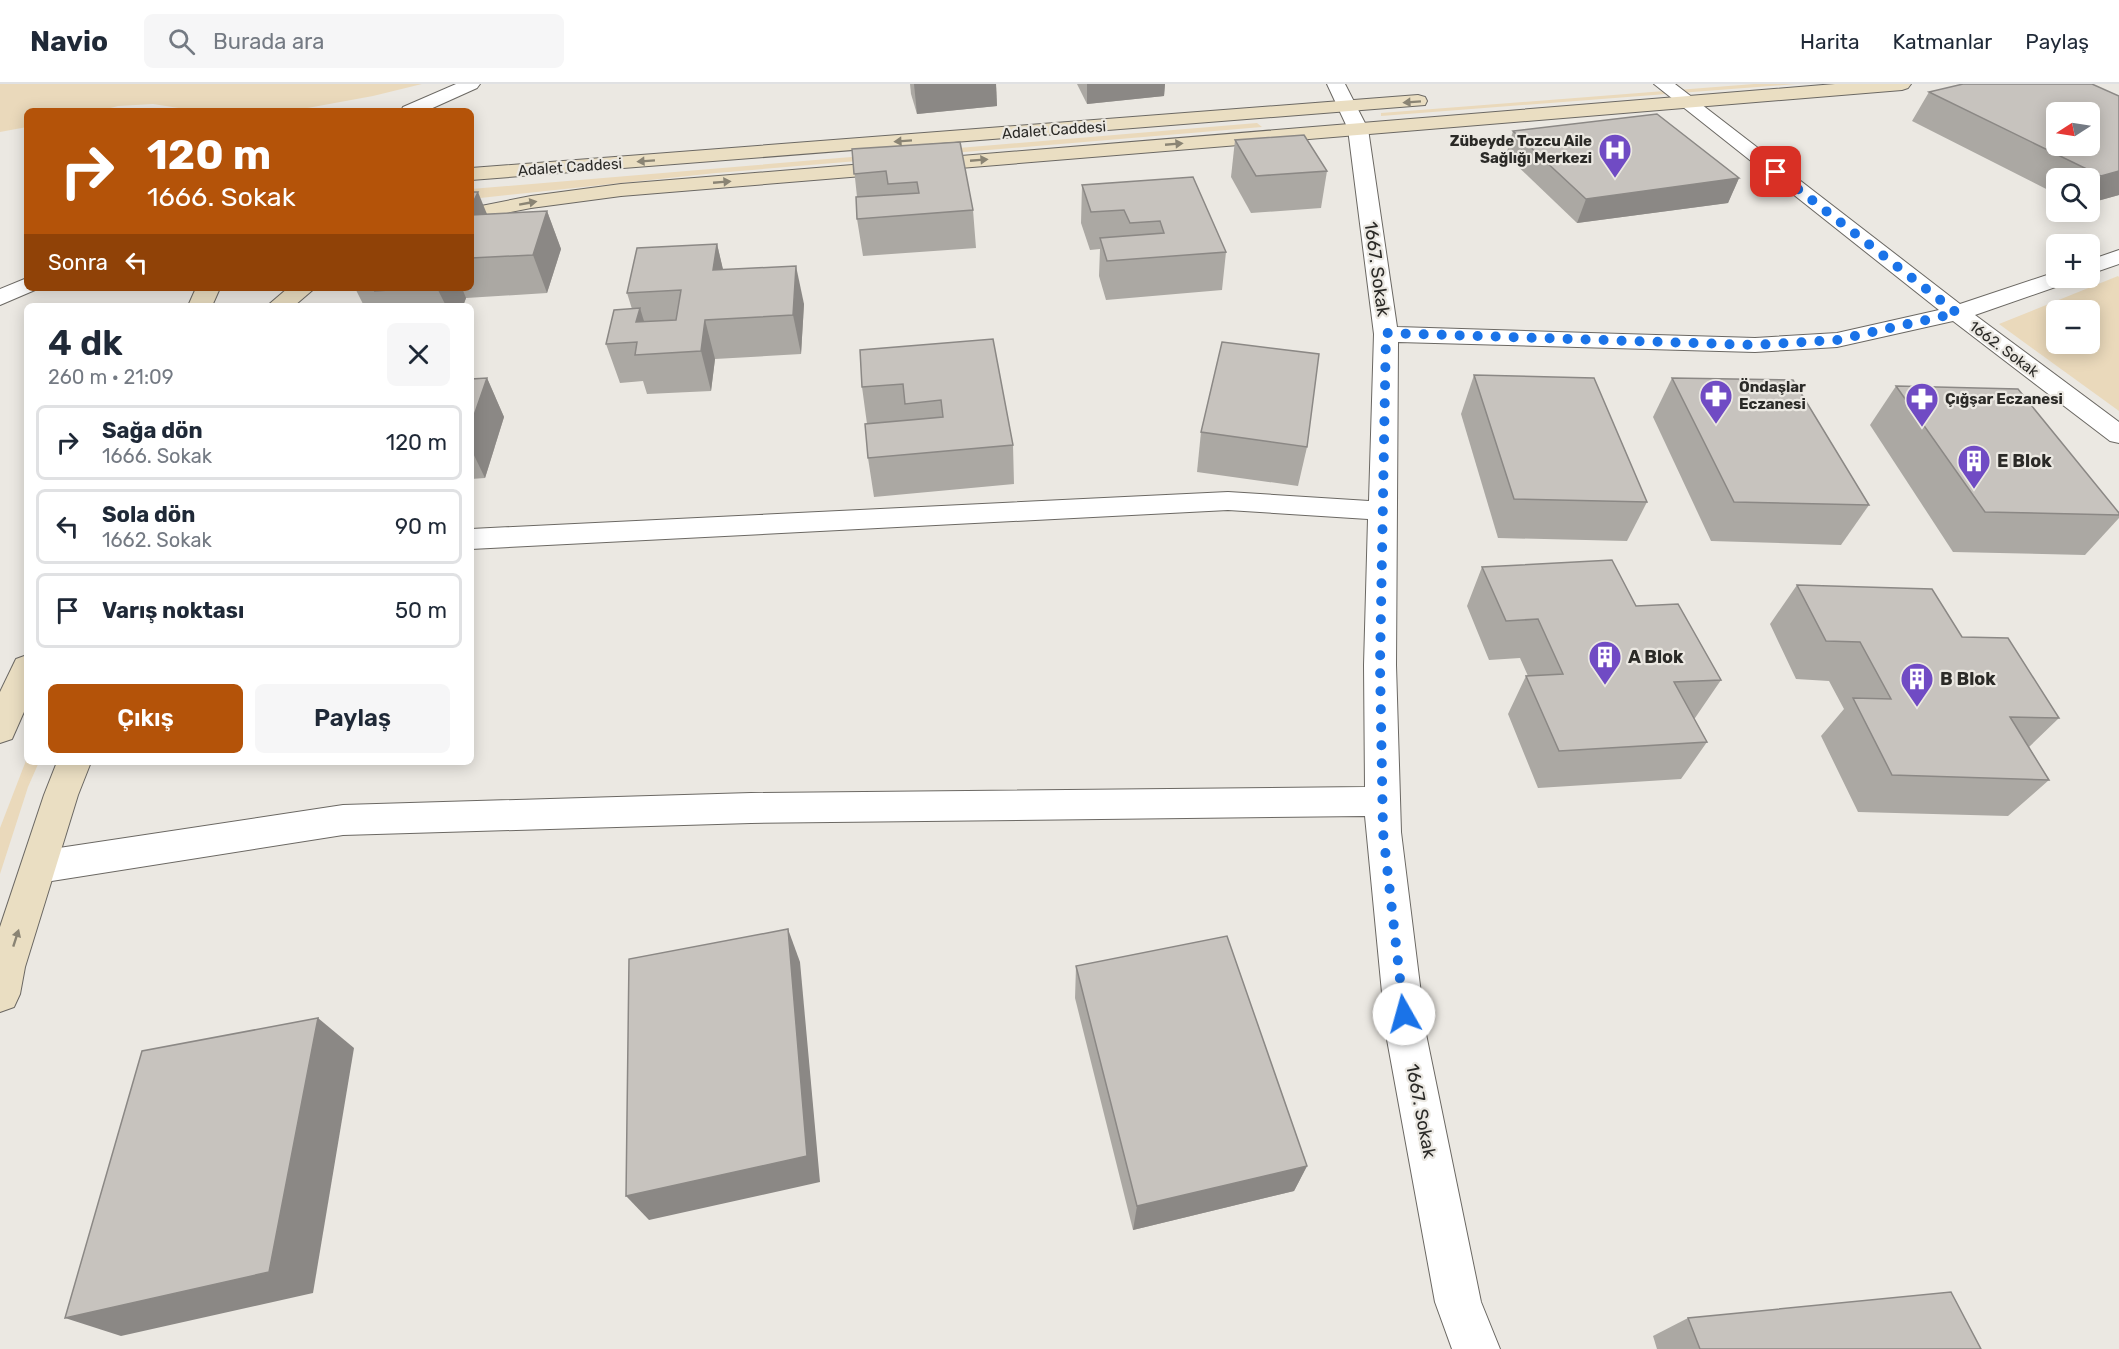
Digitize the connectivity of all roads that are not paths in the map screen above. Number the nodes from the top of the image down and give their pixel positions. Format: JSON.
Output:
{"nodes":[{"id":1,"x":471,"y":84,"type":"edge"},
{"id":2,"x":1663,"y":84,"type":"edge"},
{"id":3,"x":1902,"y":84,"type":"edge"},
{"id":4,"x":1441,"y":99,"type":"dead end"},
{"id":5,"x":1686,"y":102,"type":"junction"},
{"id":6,"x":1348,"y":107,"type":"edge"},
{"id":7,"x":417,"y":108,"type":"edge"},
{"id":8,"x":474,"y":174,"type":"edge"},
{"id":9,"x":474,"y":213,"type":"edge"},
{"id":10,"x":2119,"y":257,"type":"edge"},
{"id":11,"x":2100,"y":264,"type":"edge"},
{"id":12,"x":2046,"y":282,"type":"edge"},
{"id":13,"x":24,"y":286,"type":"edge"},
{"id":14,"x":299,"y":291,"type":"edge"},
{"id":15,"x":0,"y":298,"type":"edge"},
{"id":16,"x":283,"y":303,"type":"edge"},
{"id":17,"x":1957,"y":313,"type":"junction"},
{"id":18,"x":1386,"y":333,"type":"junction"},
{"id":19,"x":2119,"y":435,"type":"edge"},
{"id":20,"x":1383,"y":511,"type":"junction"},
{"id":21,"x":474,"y":539,"type":"edge"},
{"id":22,"x":24,"y":674,"type":"edge"},
{"id":23,"x":0,"y":730,"type":"edge"},
{"id":24,"x":73,"y":765,"type":"edge"},
{"id":25,"x":1383,"y":801,"type":"junction"},
{"id":26,"x":39,"y":867,"type":"junction"},
{"id":27,"x":0,"y":994,"type":"edge"},
{"id":28,"x":1476,"y":1349,"type":"edge"}],
"edges":[{"from":1,"to":7,"type":"street"},
{"from":2,"to":5,"type":"street","name":"1662. Sokak"},
{"from":3,"to":5,"type":"street"},
{"from":4,"to":6,"type":"street","name":"Adalet Caddesi","one_way":true},
{"from":5,"to":6,"type":"street"},
{"from":5,"to":17,"type":"street","name":"1662. Sokak"},
{"from":6,"to":8,"type":"street","name":"Adalet Caddesi","one_way":true},
{"from":9,"to":6,"type":"street","one_way":true},
{"from":6,"to":18,"type":"street","name":"1667. Sokak"},
{"from":10,"to":11,"type":"street"},
{"from":12,"to":17,"type":"street"},
{"from":13,"to":15,"type":"street"},
{"from":14,"to":16,"type":"street"},
{"from":17,"to":18,"type":"street"},
{"from":17,"to":19,"type":"street","name":"1662. Sokak"},
{"from":18,"to":20,"type":"street","name":"1667. Sokak"},
{"from":20,"to":21,"type":"street"},
{"from":20,"to":25,"type":"street","name":"1667. Sokak"},
{"from":22,"to":23,"type":"street"},
{"from":24,"to":26,"type":"street"},
{"from":25,"to":26,"type":"street"},
{"from":25,"to":28,"type":"street","name":"1667. Sokak"},
{"from":27,"to":26,"type":"street","one_way":true}]}
